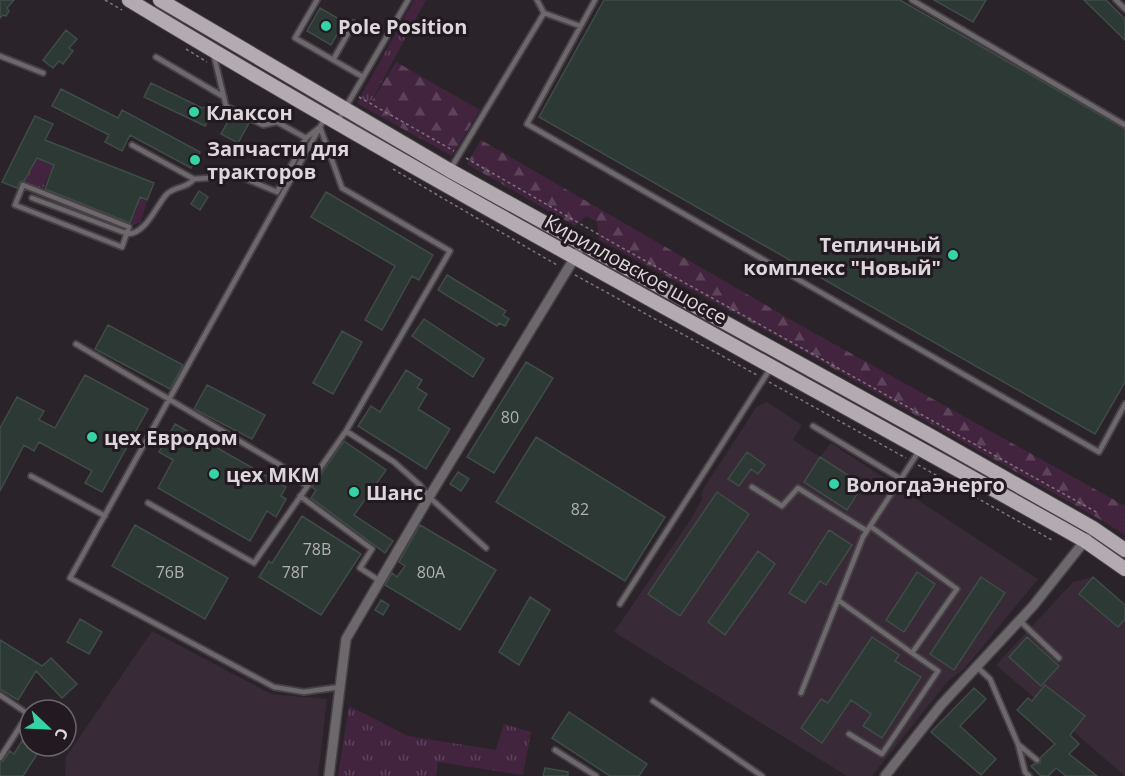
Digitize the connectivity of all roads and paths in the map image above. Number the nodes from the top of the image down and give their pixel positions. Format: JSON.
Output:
{"nodes":[{"id":1,"x":129,"y":0,"type":"edge"},
{"id":2,"x":160,"y":0,"type":"edge"},
{"id":3,"x":317,"y":0,"type":"edge"},
{"id":4,"x":408,"y":0,"type":"edge"},
{"id":5,"x":537,"y":0,"type":"edge"},
{"id":6,"x":595,"y":0,"type":"edge"},
{"id":7,"x":912,"y":0,"type":"edge"},
{"id":8,"x":1116,"y":0,"type":"edge"},
{"id":9,"x":1125,"y":9,"type":"edge"},
{"id":10,"x":544,"y":13,"type":"junction"},
{"id":11,"x":354,"y":23,"type":"dead end"},
{"id":12,"x":580,"y":26,"type":"junction"},
{"id":13,"x":212,"y":50,"type":"junction"},
{"id":14,"x":0,"y":56,"type":"edge"},
{"id":15,"x":156,"y":57,"type":"dead end"},
{"id":16,"x":333,"y":60,"type":"junction"},
{"id":17,"x":43,"y":73,"type":"dead end"},
{"id":18,"x":363,"y":77,"type":"junction"},
{"id":19,"x":354,"y":94,"type":"junction"},
{"id":20,"x":225,"y":97,"type":"junction"},
{"id":21,"x":345,"y":110,"type":"junction"},
{"id":22,"x":328,"y":122,"type":"junction"},
{"id":23,"x":1125,"y":125,"type":"edge"},
{"id":24,"x":306,"y":138,"type":"junction"},
{"id":25,"x":132,"y":146,"type":"dead end"},
{"id":26,"x":459,"y":154,"type":"junction"},
{"id":27,"x":449,"y":170,"type":"junction"},
{"id":28,"x":194,"y":179,"type":"junction"},
{"id":29,"x":32,"y":198,"type":"dead end"},
{"id":30,"x":128,"y":234,"type":"junction"},
{"id":31,"x":583,"y":244,"type":"junction"},
{"id":32,"x":576,"y":258,"type":"junction"},
{"id":33,"x":567,"y":271,"type":"junction"},
{"id":34,"x":76,"y":344,"type":"dead end"},
{"id":35,"x":772,"y":367,"type":"junction"},
{"id":36,"x":764,"y":379,"type":"junction"},
{"id":37,"x":171,"y":400,"type":"junction"},
{"id":38,"x":1125,"y":404,"type":"edge"},
{"id":39,"x":813,"y":426,"type":"dead end"},
{"id":40,"x":346,"y":431,"type":"junction"},
{"id":41,"x":920,"y":448,"type":"junction"},
{"id":42,"x":912,"y":462,"type":"junction"},
{"id":43,"x":31,"y":476,"type":"dead end"},
{"id":44,"x":901,"y":479,"type":"junction"},
{"id":45,"x":307,"y":486,"type":"junction"},
{"id":46,"x":752,"y":487,"type":"dead end"},
{"id":47,"x":300,"y":496,"type":"junction"},
{"id":48,"x":429,"y":497,"type":"junction"},
{"id":49,"x":148,"y":503,"type":"dead end"},
{"id":50,"x":1098,"y":513,"type":"dead end"},
{"id":51,"x":105,"y":516,"type":"junction"},
{"id":52,"x":869,"y":528,"type":"junction"},
{"id":53,"x":1093,"y":528,"type":"junction"},
{"id":54,"x":1052,"y":540,"type":"dead end"},
{"id":55,"x":1085,"y":541,"type":"junction"},
{"id":56,"x":486,"y":548,"type":"dead end"},
{"id":57,"x":1125,"y":550,"type":"edge"},
{"id":58,"x":1125,"y":569,"type":"edge"},
{"id":59,"x":380,"y":581,"type":"junction"},
{"id":60,"x":838,"y":600,"type":"junction"},
{"id":61,"x":620,"y":604,"type":"dead end"},
{"id":62,"x":1020,"y":621,"type":"junction"},
{"id":63,"x":912,"y":652,"type":"junction"},
{"id":64,"x":1059,"y":657,"type":"dead end"},
{"id":65,"x":977,"y":668,"type":"junction"},
{"id":66,"x":340,"y":687,"type":"junction"},
{"id":67,"x":801,"y":693,"type":"dead end"},
{"id":68,"x":0,"y":696,"type":"edge"},
{"id":69,"x":653,"y":701,"type":"dead end"},
{"id":70,"x":849,"y":734,"type":"dead end"},
{"id":71,"x":1018,"y":744,"type":"junction"},
{"id":72,"x":555,"y":750,"type":"dead end"},
{"id":73,"x":0,"y":758,"type":"edge"},
{"id":74,"x":1037,"y":760,"type":"dead end"},
{"id":75,"x":330,"y":776,"type":"edge"},
{"id":76,"x":596,"y":776,"type":"edge"},
{"id":77,"x":762,"y":776,"type":"edge"},
{"id":78,"x":885,"y":776,"type":"edge"},
{"id":79,"x":1029,"y":776,"type":"edge"}],
"edges":[{"from":1,"to":13,"type":"main road","name":"Кирилловское шоссе"},
{"from":2,"to":21,"type":"main road","name":"Кирилловское шоссе"},
{"from":3,"to":16,"type":"lane"},
{"from":4,"to":18,"type":"lane"},
{"from":5,"to":10,"type":"lane"},
{"from":6,"to":12,"type":"lane"},
{"from":7,"to":23,"type":"lane"},
{"from":8,"to":9,"type":"lane"},
{"from":10,"to":12,"type":"lane"},
{"from":10,"to":26,"type":"lane"},
{"from":11,"to":16,"type":"lane"},
{"from":12,"to":38,"type":"lane"},
{"from":13,"to":20,"type":"lane"},
{"from":13,"to":22,"type":"main road","name":"Кирилловское шоссе"},
{"from":14,"to":17,"type":"lane"},
{"from":15,"to":20,"type":"lane"},
{"from":16,"to":18,"type":"lane"},
{"from":18,"to":19,"type":"lane"},
{"from":19,"to":21,"type":"lane"},
{"from":19,"to":26,"type":"path"},
{"from":20,"to":24,"type":"lane"},
{"from":21,"to":22,"type":"lane"},
{"from":21,"to":27,"type":"main road","name":"Кирилловское шоссе"},
{"from":22,"to":24,"type":"lane"},
{"from":22,"to":32,"type":"main road","name":"Кирилловское шоссе"},
{"from":22,"to":37,"type":"lane"},
{"from":22,"to":40,"type":"lane"},
{"from":24,"to":28,"type":"lane"},
{"from":25,"to":28,"type":"lane"},
{"from":26,"to":27,"type":"lane"},
{"from":26,"to":50,"type":"path"},
{"from":27,"to":31,"type":"main road","name":"Кирилловское шоссе"},
{"from":28,"to":30,"type":"lane"},
{"from":29,"to":30,"type":"lane"},
{"from":30,"to":30,"type":"lane"},
{"from":31,"to":32,"type":"street"},
{"from":31,"to":53,"type":"main road","name":"Кирилловское шоссе"},
{"from":32,"to":33,"type":"street"},
{"from":32,"to":35,"type":"main road","name":"Кирилловское шоссе"},
{"from":33,"to":36,"type":"path"},
{"from":33,"to":48,"type":"street"},
{"from":34,"to":37,"type":"lane"},
{"from":35,"to":36,"type":"lane"},
{"from":35,"to":41,"type":"main road","name":"Кирилловское шоссе"},
{"from":36,"to":42,"type":"path"},
{"from":36,"to":61,"type":"lane"},
{"from":37,"to":45,"type":"lane"},
{"from":37,"to":51,"type":"lane"},
{"from":39,"to":44,"type":"lane"},
{"from":40,"to":45,"type":"lane"},
{"from":40,"to":48,"type":"lane"},
{"from":41,"to":42,"type":"lane"},
{"from":41,"to":55,"type":"main road","name":"Кирилловское шоссе"},
{"from":42,"to":44,"type":"lane"},
{"from":42,"to":54,"type":"path"},
{"from":43,"to":51,"type":"lane"},
{"from":44,"to":52,"type":"lane"},
{"from":45,"to":47,"type":"lane"},
{"from":46,"to":52,"type":"lane"},
{"from":47,"to":49,"type":"lane"},
{"from":47,"to":59,"type":"lane"},
{"from":48,"to":56,"type":"lane"},
{"from":48,"to":59,"type":"street"},
{"from":51,"to":66,"type":"lane"},
{"from":52,"to":60,"type":"lane"},
{"from":52,"to":63,"type":"lane"},
{"from":53,"to":55,"type":"street"},
{"from":53,"to":57,"type":"main road","name":"Кирилловское шоссе"},
{"from":55,"to":58,"type":"main road","name":"Кирилловское шоссе"},
{"from":55,"to":62,"type":"street"},
{"from":59,"to":66,"type":"street"},
{"from":60,"to":63,"type":"lane"},
{"from":60,"to":67,"type":"lane"},
{"from":62,"to":64,"type":"lane"},
{"from":62,"to":65,"type":"street"},
{"from":63,"to":70,"type":"lane"},
{"from":65,"to":71,"type":"lane"},
{"from":65,"to":78,"type":"street"},
{"from":66,"to":75,"type":"street"},
{"from":68,"to":73,"type":"lane"},
{"from":69,"to":77,"type":"lane"},
{"from":71,"to":74,"type":"lane"},
{"from":71,"to":79,"type":"lane"},
{"from":72,"to":76,"type":"lane"}]}
